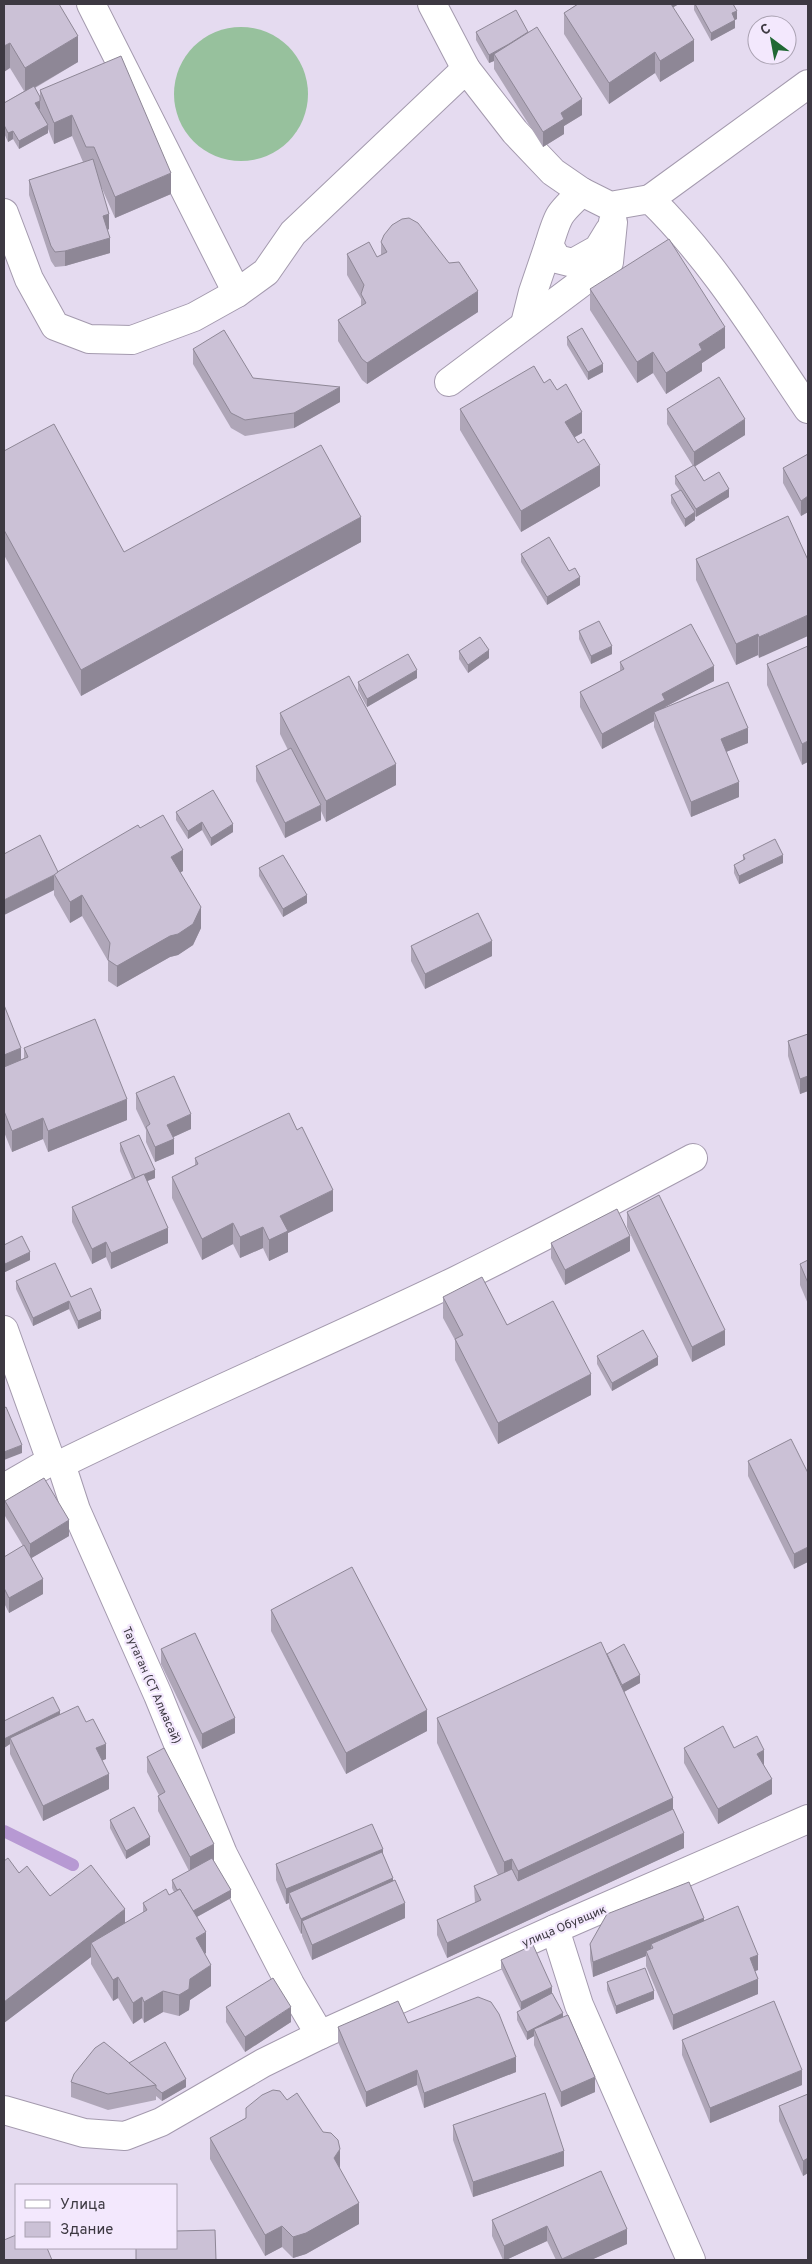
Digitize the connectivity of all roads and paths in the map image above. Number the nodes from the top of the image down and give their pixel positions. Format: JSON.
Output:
{"nodes":[{"id":1,"x":91,"y":4,"type":"edge"},
{"id":2,"x":432,"y":4,"type":"edge"},
{"id":3,"x":466,"y":69,"type":"junction"},
{"id":4,"x":808,"y":84,"type":"edge"},
{"id":5,"x":582,"y":192,"type":"junction"},
{"id":6,"x":650,"y":198,"type":"junction"},
{"id":7,"x":4,"y":213,"type":"edge"},
{"id":8,"x":612,"y":214,"type":"junction"},
{"id":9,"x":549,"y":245,"type":"junction"},
{"id":10,"x":237,"y":293,"type":"junction"},
{"id":11,"x":526,"y":324,"type":"junction"},
{"id":12,"x":449,"y":382,"type":"dead end"},
{"id":13,"x":808,"y":409,"type":"edge"},
{"id":14,"x":693,"y":1158,"type":"dead end"},
{"id":15,"x":4,"y":1330,"type":"edge"},
{"id":16,"x":56,"y":1462,"type":"junction"},
{"id":17,"x":4,"y":1488,"type":"edge"},
{"id":18,"x":808,"y":1819,"type":"edge"},
{"id":19,"x":555,"y":1929,"type":"junction"},
{"id":20,"x":320,"y":2035,"type":"junction"},
{"id":21,"x":4,"y":2110,"type":"edge"},
{"id":22,"x":691,"y":2260,"type":"edge"}],
"edges":[{"from":1,"to":10,"type":"street"},
{"from":2,"to":3,"type":"street"},
{"from":3,"to":5,"type":"street"},
{"from":3,"to":10,"type":"street"},
{"from":4,"to":6,"type":"street"},
{"from":5,"to":8,"type":"street"},
{"from":5,"to":9,"type":"street"},
{"from":6,"to":8,"type":"street"},
{"from":6,"to":13,"type":"street"},
{"from":7,"to":10,"type":"street"},
{"from":8,"to":9,"type":"street"},
{"from":8,"to":11,"type":"street"},
{"from":9,"to":11,"type":"street"},
{"from":11,"to":12,"type":"street"},
{"from":14,"to":16,"type":"street"},
{"from":15,"to":16,"type":"street","name":"Таутаган (СТ Алмасай)"},
{"from":16,"to":17,"type":"street"},
{"from":16,"to":20,"type":"street","name":"Таутаган (СТ Алмасай)"},
{"from":18,"to":19,"type":"street","name":"улица Обувщик"},
{"from":19,"to":20,"type":"street","name":"улица Обувщик"},
{"from":19,"to":22,"type":"street"},
{"from":20,"to":21,"type":"street","name":"улица Обувщик"}]}
